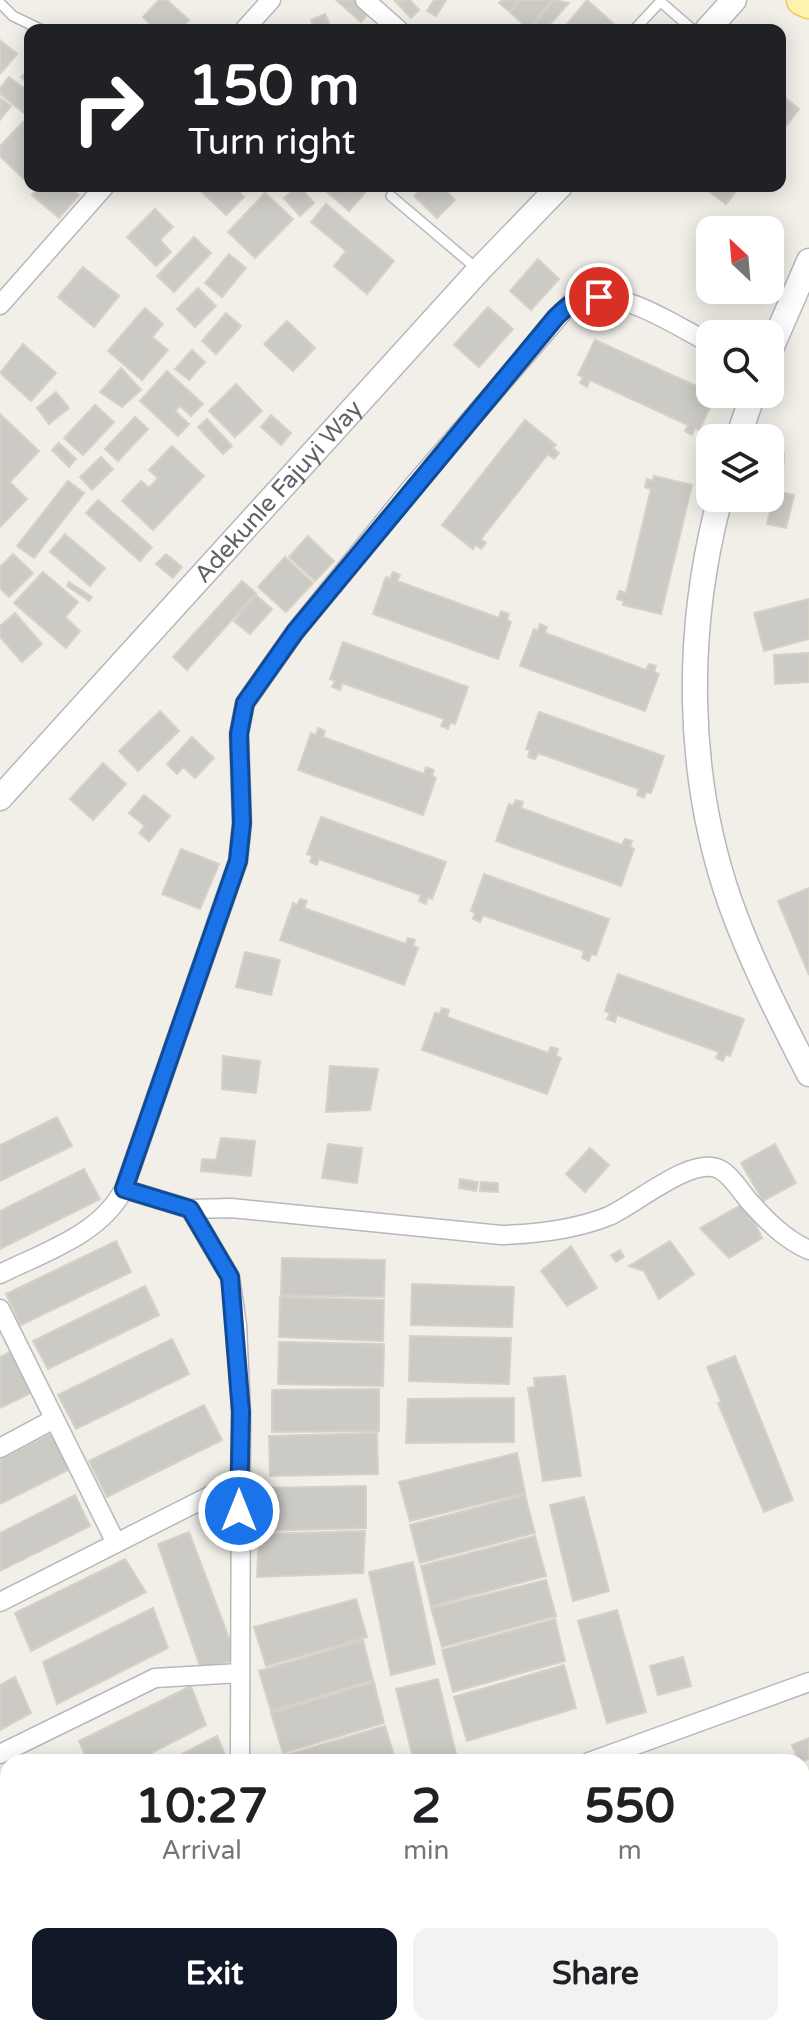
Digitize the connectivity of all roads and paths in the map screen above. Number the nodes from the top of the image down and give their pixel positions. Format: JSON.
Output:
{"nodes":[{"id":1,"x":271,"y":0,"type":"edge"},
{"id":2,"x":365,"y":0,"type":"edge"},
{"id":3,"x":733,"y":0,"type":"edge"},
{"id":4,"x":802,"y":0,"type":"edge"},
{"id":5,"x":662,"y":1,"type":"edge"},
{"id":6,"x":0,"y":3,"type":"edge"},
{"id":7,"x":809,"y":3,"type":"edge"},
{"id":8,"x":30,"y":24,"type":"edge"},
{"id":9,"x":249,"y":24,"type":"edge"},
{"id":10,"x":392,"y":24,"type":"edge"},
{"id":11,"x":640,"y":24,"type":"edge"},
{"id":12,"x":687,"y":24,"type":"edge"},
{"id":13,"x":712,"y":24,"type":"edge"},
{"id":14,"x":100,"y":192,"type":"edge"},
{"id":15,"x":554,"y":192,"type":"edge"},
{"id":16,"x":391,"y":196,"type":"dead end"},
{"id":17,"x":809,"y":261,"type":"edge"},
{"id":18,"x":479,"y":270,"type":"junction"},
{"id":19,"x":0,"y":305,"type":"edge"},
{"id":20,"x":783,"y":320,"type":"edge"},
{"id":21,"x":696,"y":336,"type":"edge"},
{"id":22,"x":717,"y":512,"type":"edge"},
{"id":23,"x":0,"y":798,"type":"edge"},
{"id":24,"x":809,"y":1074,"type":"edge"},
{"id":25,"x":124,"y":1189,"type":"junction"},
{"id":26,"x":190,"y":1209,"type":"junction"},
{"id":27,"x":809,"y":1250,"type":"edge"},
{"id":28,"x":0,"y":1274,"type":"edge"},
{"id":29,"x":0,"y":1309,"type":"edge"},
{"id":30,"x":54,"y":1419,"type":"junction"},
{"id":31,"x":0,"y":1448,"type":"edge"},
{"id":32,"x":239,"y":1481,"type":"junction"},
{"id":33,"x":116,"y":1543,"type":"junction"},
{"id":34,"x":0,"y":1602,"type":"edge"},
{"id":35,"x":240,"y":1673,"type":"junction"},
{"id":36,"x":809,"y":1682,"type":"edge"},
{"id":37,"x":0,"y":1754,"type":"edge"},
{"id":38,"x":240,"y":1754,"type":"edge"},
{"id":39,"x":611,"y":1754,"type":"edge"}],
"edges":[{"from":1,"to":9,"type":"street"},
{"from":2,"to":10,"type":"street"},
{"from":3,"to":13,"type":"street"},
{"from":4,"to":7,"type":"main road"},
{"from":5,"to":11,"type":"lane"},
{"from":5,"to":12,"type":"lane"},
{"from":6,"to":8,"type":"lane"},
{"from":14,"to":19,"type":"street"},
{"from":15,"to":18,"type":"street","name":"Adekunle Fajuyi Way"},
{"from":16,"to":18,"type":"lane"},
{"from":17,"to":20,"type":"street"},
{"from":18,"to":23,"type":"street","name":"Adekunle Fajuyi Way"},
{"from":21,"to":25,"type":"street"},
{"from":22,"to":24,"type":"street"},
{"from":25,"to":26,"type":"street"},
{"from":25,"to":28,"type":"street"},
{"from":26,"to":27,"type":"street"},
{"from":26,"to":32,"type":"street"},
{"from":29,"to":30,"type":"street"},
{"from":30,"to":31,"type":"street"},
{"from":30,"to":33,"type":"street"},
{"from":32,"to":33,"type":"street"},
{"from":32,"to":35,"type":"street"},
{"from":33,"to":34,"type":"street"},
{"from":35,"to":37,"type":"street"},
{"from":35,"to":38,"type":"street"},
{"from":36,"to":39,"type":"street"}]}
